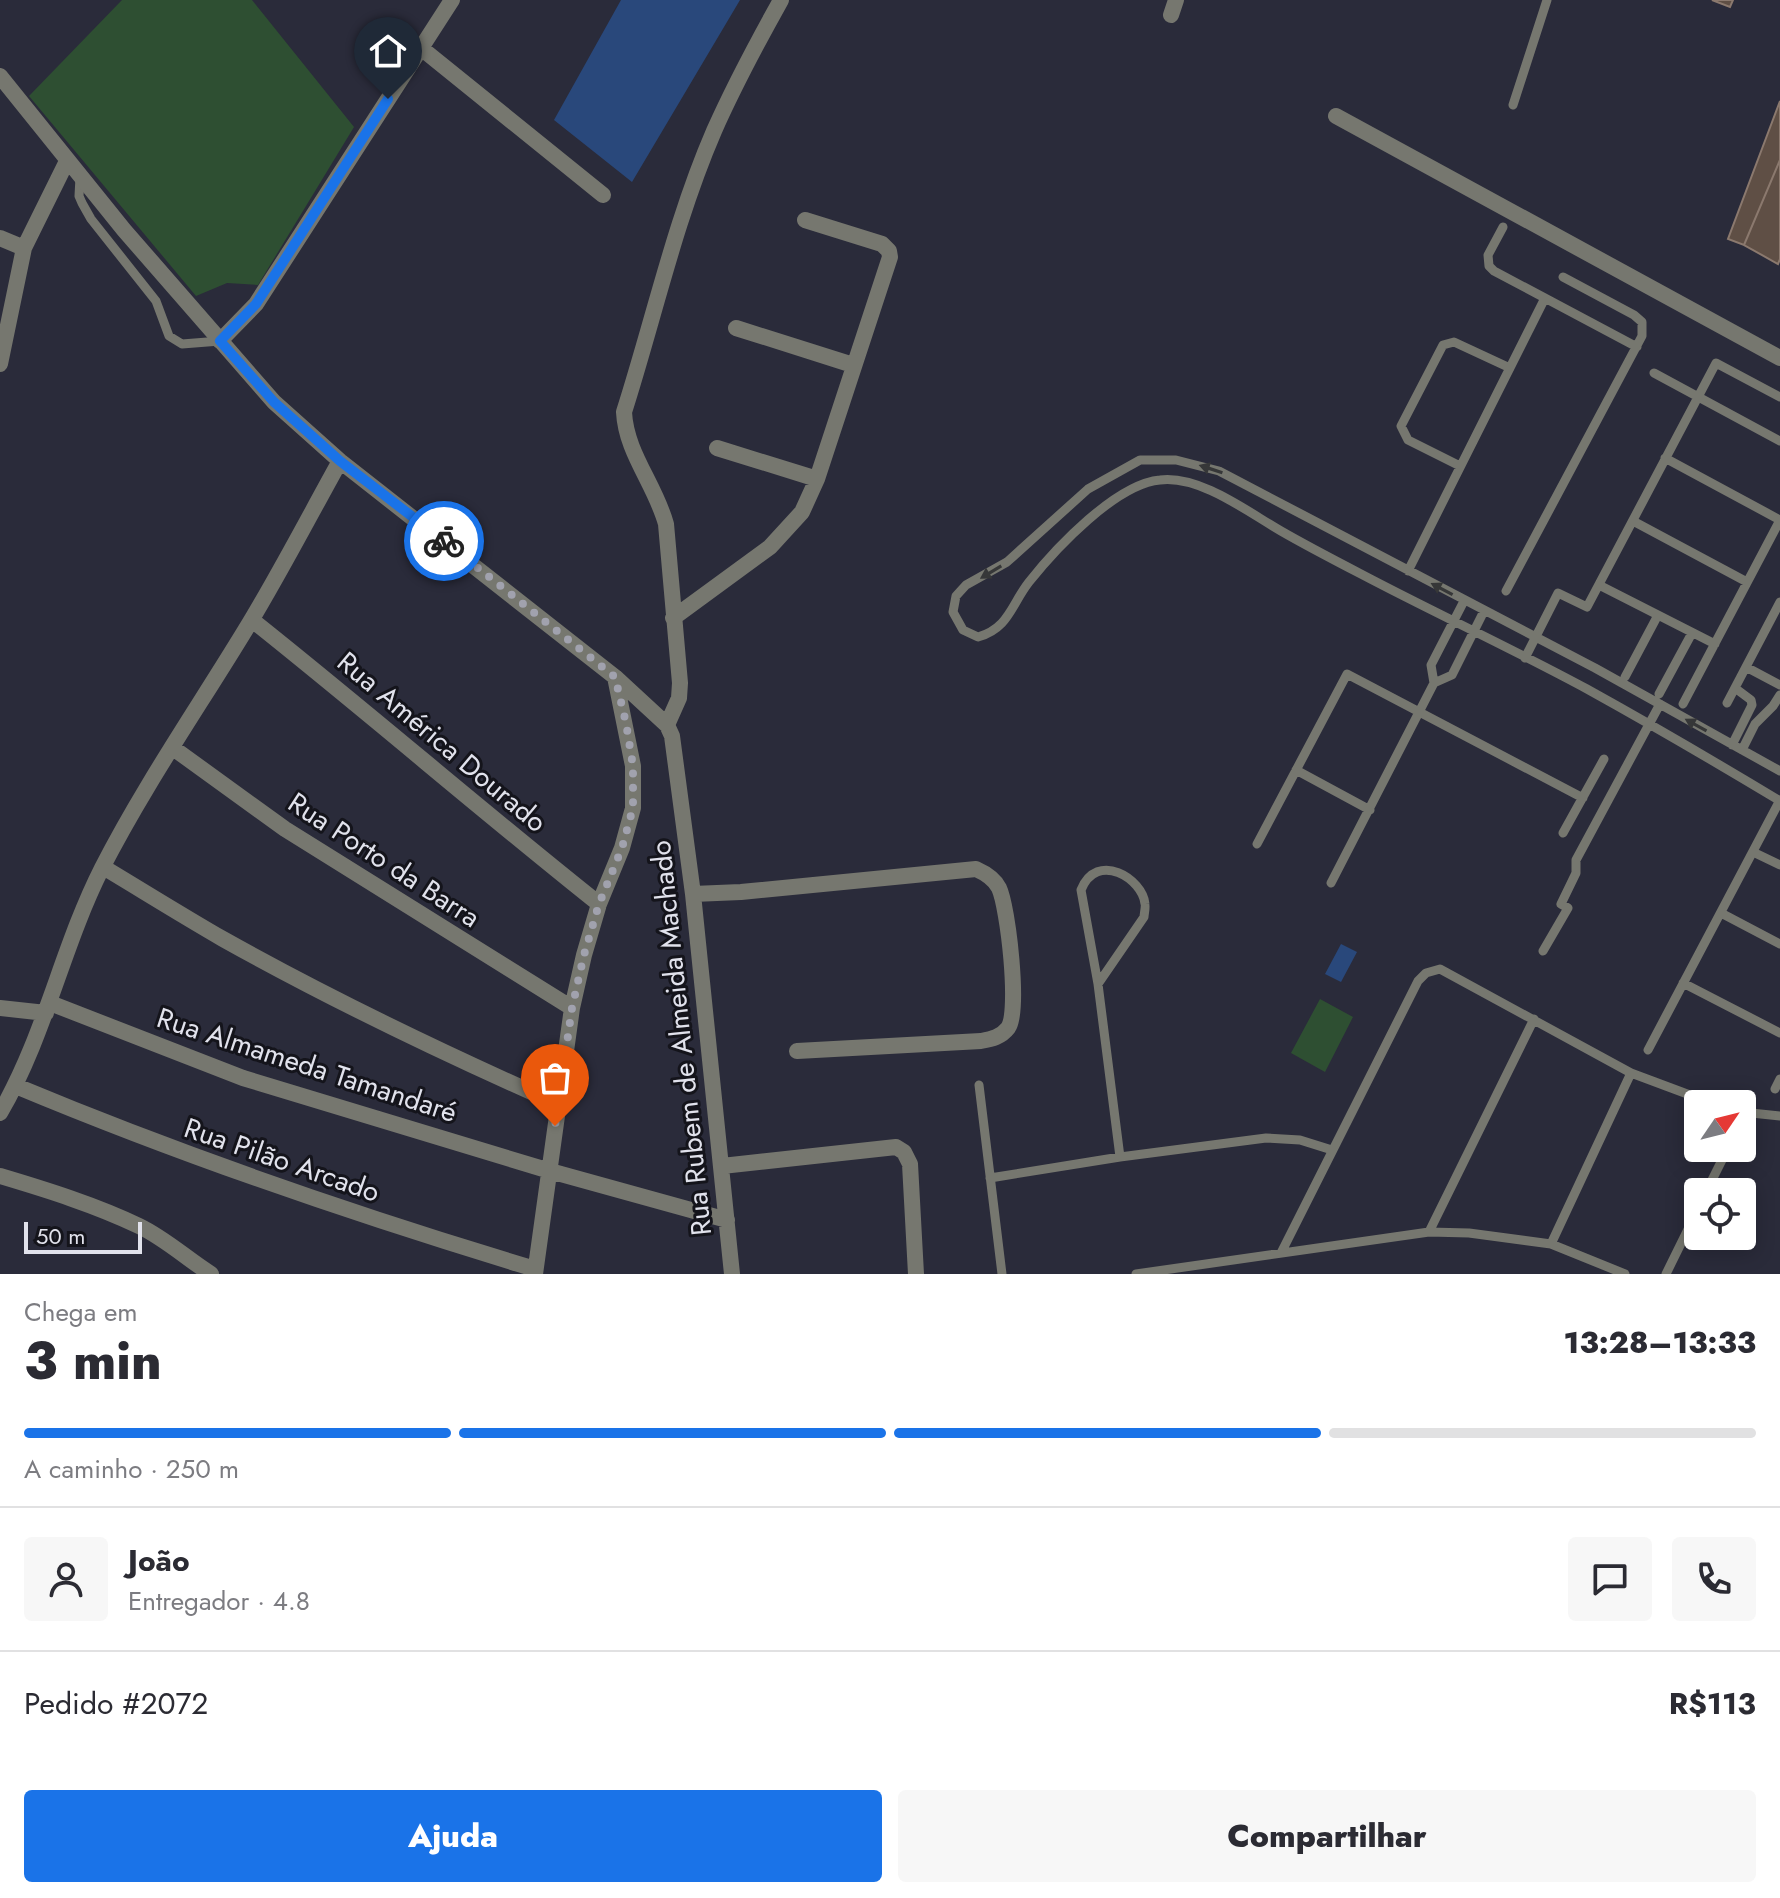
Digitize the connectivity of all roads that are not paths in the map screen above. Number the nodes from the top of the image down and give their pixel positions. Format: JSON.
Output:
{"nodes":[{"id":1,"x":452,"y":0,"type":"edge"},
{"id":2,"x":781,"y":0,"type":"edge"},
{"id":3,"x":1547,"y":0,"type":"edge"},
{"id":4,"x":421,"y":48,"type":"junction"},
{"id":5,"x":0,"y":76,"type":"edge"},
{"id":6,"x":1513,"y":105,"type":"dead end"},
{"id":7,"x":1336,"y":116,"type":"dead end"},
{"id":8,"x":67,"y":161,"type":"junction"},
{"id":9,"x":80,"y":177,"type":"junction"},
{"id":10,"x":603,"y":195,"type":"dead end"},
{"id":11,"x":805,"y":220,"type":"dead end"},
{"id":12,"x":1503,"y":227,"type":"dead end"},
{"id":13,"x":0,"y":238,"type":"edge"},
{"id":14,"x":24,"y":248,"type":"junction"},
{"id":15,"x":1563,"y":277,"type":"dead end"},
{"id":16,"x":1545,"y":298,"type":"junction"},
{"id":17,"x":736,"y":328,"type":"dead end"},
{"id":18,"x":220,"y":341,"type":"junction"},
{"id":19,"x":1637,"y":347,"type":"junction"},
{"id":20,"x":1780,"y":358,"type":"edge"},
{"id":21,"x":0,"y":364,"type":"edge"},
{"id":22,"x":853,"y":365,"type":"junction"},
{"id":23,"x":1510,"y":368,"type":"junction"},
{"id":24,"x":1654,"y":373,"type":"dead end"},
{"id":25,"x":1698,"y":397,"type":"junction"},
{"id":26,"x":1780,"y":397,"type":"edge"},
{"id":27,"x":1780,"y":441,"type":"edge"},
{"id":28,"x":717,"y":448,"type":"dead end"},
{"id":29,"x":1665,"y":458,"type":"junction"},
{"id":30,"x":340,"y":461,"type":"junction"},
{"id":31,"x":1460,"y":466,"type":"junction"},
{"id":32,"x":817,"y":479,"type":"junction"},
{"id":33,"x":1633,"y":521,"type":"junction"},
{"id":34,"x":1408,"y":571,"type":"junction"},
{"id":35,"x":1747,"y":582,"type":"junction"},
{"id":36,"x":1599,"y":585,"type":"junction"},
{"id":37,"x":1506,"y":591,"type":"dead end"},
{"id":38,"x":1464,"y":601,"type":"junction"},
{"id":39,"x":1780,"y":602,"type":"edge"},
{"id":40,"x":1484,"y":611,"type":"junction"},
{"id":41,"x":1658,"y":615,"type":"junction"},
{"id":42,"x":673,"y":618,"type":"junction"},
{"id":43,"x":252,"y":620,"type":"junction"},
{"id":44,"x":1453,"y":621,"type":"junction"},
{"id":45,"x":1474,"y":632,"type":"junction"},
{"id":46,"x":1692,"y":633,"type":"junction"},
{"id":47,"x":1535,"y":637,"type":"junction"},
{"id":48,"x":1715,"y":644,"type":"junction"},
{"id":49,"x":1525,"y":658,"type":"junction"},
{"id":50,"x":1746,"y":667,"type":"junction"},
{"id":51,"x":615,"y":677,"type":"junction"},
{"id":52,"x":1625,"y":677,"type":"dead end"},
{"id":53,"x":1434,"y":683,"type":"junction"},
{"id":54,"x":1780,"y":685,"type":"edge"},
{"id":55,"x":1735,"y":688,"type":"junction"},
{"id":56,"x":1780,"y":695,"type":"edge"},
{"id":57,"x":1660,"y":699,"type":"junction"},
{"id":58,"x":1727,"y":703,"type":"dead end"},
{"id":59,"x":1683,"y":704,"type":"dead end"},
{"id":60,"x":1421,"y":711,"type":"junction"},
{"id":61,"x":667,"y":725,"type":"junction"},
{"id":62,"x":1649,"y":725,"type":"junction"},
{"id":63,"x":1732,"y":745,"type":"junction"},
{"id":64,"x":173,"y":748,"type":"junction"},
{"id":65,"x":1742,"y":750,"type":"junction"},
{"id":66,"x":1604,"y":759,"type":"dead end"},
{"id":67,"x":1296,"y":770,"type":"junction"},
{"id":68,"x":1780,"y":771,"type":"edge"},
{"id":69,"x":1583,"y":798,"type":"junction"},
{"id":70,"x":1780,"y":801,"type":"edge"},
{"id":71,"x":1370,"y":810,"type":"junction"},
{"id":72,"x":1563,"y":833,"type":"dead end"},
{"id":73,"x":1257,"y":844,"type":"dead end"},
{"id":74,"x":1753,"y":852,"type":"junction"},
{"id":75,"x":1780,"y":865,"type":"edge"},
{"id":76,"x":103,"y":867,"type":"junction"},
{"id":77,"x":1331,"y":883,"type":"dead end"},
{"id":78,"x":693,"y":894,"type":"junction"},
{"id":79,"x":599,"y":904,"type":"junction"},
{"id":80,"x":1721,"y":913,"type":"junction"},
{"id":81,"x":1780,"y":944,"type":"edge"},
{"id":82,"x":1543,"y":951,"type":"dead end"},
{"id":83,"x":1683,"y":983,"type":"junction"},
{"id":84,"x":1098,"y":984,"type":"junction"},
{"id":85,"x":0,"y":1008,"type":"edge"},
{"id":86,"x":48,"y":1008,"type":"junction"},
{"id":87,"x":572,"y":1008,"type":"junction"},
{"id":88,"x":1534,"y":1019,"type":"junction"},
{"id":89,"x":1780,"y":1033,"type":"edge"},
{"id":90,"x":1648,"y":1050,"type":"dead end"},
{"id":91,"x":797,"y":1051,"type":"dead end"},
{"id":92,"x":1631,"y":1073,"type":"junction"},
{"id":93,"x":979,"y":1085,"type":"dead end"},
{"id":94,"x":16,"y":1086,"type":"junction"},
{"id":95,"x":1684,"y":1093,"type":"edge"},
{"id":96,"x":558,"y":1104,"type":"junction"},
{"id":97,"x":0,"y":1113,"type":"edge"},
{"id":98,"x":1756,"y":1115,"type":"edge"},
{"id":99,"x":1780,"y":1116,"type":"edge"},
{"id":100,"x":1332,"y":1150,"type":"junction"},
{"id":101,"x":1120,"y":1157,"type":"junction"},
{"id":102,"x":722,"y":1166,"type":"junction"},
{"id":103,"x":550,"y":1171,"type":"junction"},
{"id":104,"x":0,"y":1176,"type":"edge"},
{"id":105,"x":990,"y":1178,"type":"junction"},
{"id":106,"x":727,"y":1220,"type":"junction"},
{"id":107,"x":1429,"y":1232,"type":"junction"},
{"id":108,"x":1684,"y":1237,"type":"edge"},
{"id":109,"x":1551,"y":1244,"type":"junction"},
{"id":110,"x":1281,"y":1253,"type":"junction"},
{"id":111,"x":535,"y":1272,"type":"edge"},
{"id":112,"x":211,"y":1274,"type":"edge"},
{"id":113,"x":732,"y":1274,"type":"edge"},
{"id":114,"x":916,"y":1274,"type":"edge"},
{"id":115,"x":1002,"y":1274,"type":"edge"},
{"id":116,"x":1136,"y":1274,"type":"edge"},
{"id":117,"x":1625,"y":1274,"type":"edge"},
{"id":118,"x":1666,"y":1274,"type":"edge"}],
"edges":[{"from":1,"to":4,"type":"street"},
{"from":2,"to":42,"type":"street"},
{"from":3,"to":6,"type":"lane"},
{"from":4,"to":10,"type":"street"},
{"from":4,"to":18,"type":"street"},
{"from":5,"to":8,"type":"street"},
{"from":7,"to":20,"type":"street"},
{"from":8,"to":9,"type":"street"},
{"from":8,"to":14,"type":"street"},
{"from":9,"to":18,"type":"street"},
{"from":9,"to":18,"type":"lane"},
{"from":11,"to":22,"type":"street"},
{"from":12,"to":16,"type":"lane"},
{"from":13,"to":14,"type":"street"},
{"from":14,"to":21,"type":"street"},
{"from":15,"to":19,"type":"lane"},
{"from":16,"to":19,"type":"lane"},
{"from":16,"to":23,"type":"lane"},
{"from":17,"to":22,"type":"street"},
{"from":18,"to":30,"type":"street"},
{"from":19,"to":37,"type":"lane"},
{"from":22,"to":32,"type":"street"},
{"from":23,"to":31,"type":"lane"},
{"from":23,"to":31,"type":"lane"},
{"from":24,"to":25,"type":"lane"},
{"from":25,"to":26,"type":"lane"},
{"from":25,"to":27,"type":"lane"},
{"from":25,"to":29,"type":"lane"},
{"from":28,"to":32,"type":"street"},
{"from":29,"to":33,"type":"lane"},
{"from":29,"to":35,"type":"lane"},
{"from":30,"to":43,"type":"street"},
{"from":30,"to":51,"type":"street"},
{"from":31,"to":34,"type":"lane"},
{"from":32,"to":42,"type":"street"},
{"from":33,"to":35,"type":"lane"},
{"from":33,"to":36,"type":"lane"},
{"from":38,"to":34,"type":"lane","one_way":true},
{"from":34,"to":44,"type":"lane","one_way":true},
{"from":35,"to":48,"type":"lane"},
{"from":36,"to":41,"type":"lane"},
{"from":36,"to":47,"type":"lane"},
{"from":38,"to":40,"type":"lane"},
{"from":38,"to":44,"type":"lane"},
{"from":39,"to":50,"type":"lane"},
{"from":40,"to":45,"type":"lane"},
{"from":40,"to":47,"type":"lane"},
{"from":41,"to":46,"type":"lane"},
{"from":41,"to":52,"type":"lane"},
{"from":42,"to":61,"type":"street"},
{"from":43,"to":64,"type":"street"},
{"from":43,"to":79,"type":"street","name":"Rua América Dourado"},
{"from":44,"to":45,"type":"lane"},
{"from":44,"to":53,"type":"lane"},
{"from":45,"to":49,"type":"lane"},
{"from":45,"to":53,"type":"lane"},
{"from":46,"to":48,"type":"lane"},
{"from":46,"to":57,"type":"lane"},
{"from":47,"to":49,"type":"lane"},
{"from":47,"to":57,"type":"lane"},
{"from":48,"to":59,"type":"lane"},
{"from":49,"to":62,"type":"lane"},
{"from":50,"to":54,"type":"lane"},
{"from":50,"to":55,"type":"lane"},
{"from":51,"to":61,"type":"street"},
{"from":51,"to":79,"type":"street"},
{"from":53,"to":60,"type":"lane"},
{"from":55,"to":58,"type":"lane"},
{"from":55,"to":63,"type":"lane"},
{"from":56,"to":65,"type":"lane"},
{"from":57,"to":62,"type":"lane"},
{"from":63,"to":57,"type":"lane","one_way":true},
{"from":60,"to":67,"type":"lane"},
{"from":60,"to":69,"type":"lane"},
{"from":60,"to":71,"type":"lane"},
{"from":61,"to":78,"type":"street","name":"Rua Rubem de Almeida Machado"},
{"from":62,"to":70,"type":"lane"},
{"from":62,"to":82,"type":"lane"},
{"from":63,"to":65,"type":"lane"},
{"from":64,"to":76,"type":"street"},
{"from":64,"to":87,"type":"street","name":"Rua Porto da Barra"},
{"from":65,"to":68,"type":"lane"},
{"from":66,"to":69,"type":"lane"},
{"from":67,"to":71,"type":"lane"},
{"from":67,"to":73,"type":"lane"},
{"from":69,"to":72,"type":"lane"},
{"from":70,"to":74,"type":"lane"},
{"from":71,"to":77,"type":"lane"},
{"from":74,"to":75,"type":"lane"},
{"from":74,"to":80,"type":"lane"},
{"from":76,"to":86,"type":"street"},
{"from":76,"to":96,"type":"street","name":"Rua Almameda Tamandaré"},
{"from":78,"to":91,"type":"street"},
{"from":78,"to":102,"type":"street","name":"Rua Rubem de Almeida Machado"},
{"from":79,"to":87,"type":"street"},
{"from":80,"to":81,"type":"lane"},
{"from":80,"to":83,"type":"lane"},
{"from":83,"to":89,"type":"lane"},
{"from":83,"to":90,"type":"lane"},
{"from":84,"to":84,"type":"lane"},
{"from":84,"to":101,"type":"lane"},
{"from":85,"to":86,"type":"street","name":"Rua Almameda Tamandaré"},
{"from":86,"to":94,"type":"street"},
{"from":86,"to":103,"type":"street","name":"Rua Almameda Tamandaré"},
{"from":87,"to":96,"type":"street"},
{"from":88,"to":92,"type":"lane"},
{"from":88,"to":100,"type":"lane"},
{"from":88,"to":107,"type":"lane"},
{"from":92,"to":95,"type":"lane"},
{"from":92,"to":109,"type":"lane"},
{"from":93,"to":105,"type":"lane"},
{"from":94,"to":97,"type":"street"},
{"from":94,"to":111,"type":"street","name":"Rua Pilão Arcado"},
{"from":96,"to":103,"type":"street"},
{"from":98,"to":99,"type":"lane"},
{"from":100,"to":101,"type":"lane"},
{"from":100,"to":110,"type":"lane"},
{"from":101,"to":105,"type":"lane"},
{"from":102,"to":106,"type":"street","name":"Rua Rubem de Almeida Machado"},
{"from":102,"to":114,"type":"street"},
{"from":103,"to":106,"type":"street","name":"Rua Almameda Tamandaré"},
{"from":103,"to":111,"type":"street"},
{"from":104,"to":112,"type":"street"},
{"from":105,"to":115,"type":"lane"},
{"from":106,"to":113,"type":"street","name":"Rua Rubem de Almeida Machado"},
{"from":107,"to":109,"type":"lane"},
{"from":107,"to":110,"type":"lane"},
{"from":108,"to":118,"type":"lane"},
{"from":109,"to":117,"type":"lane"},
{"from":110,"to":116,"type":"lane"}]}
